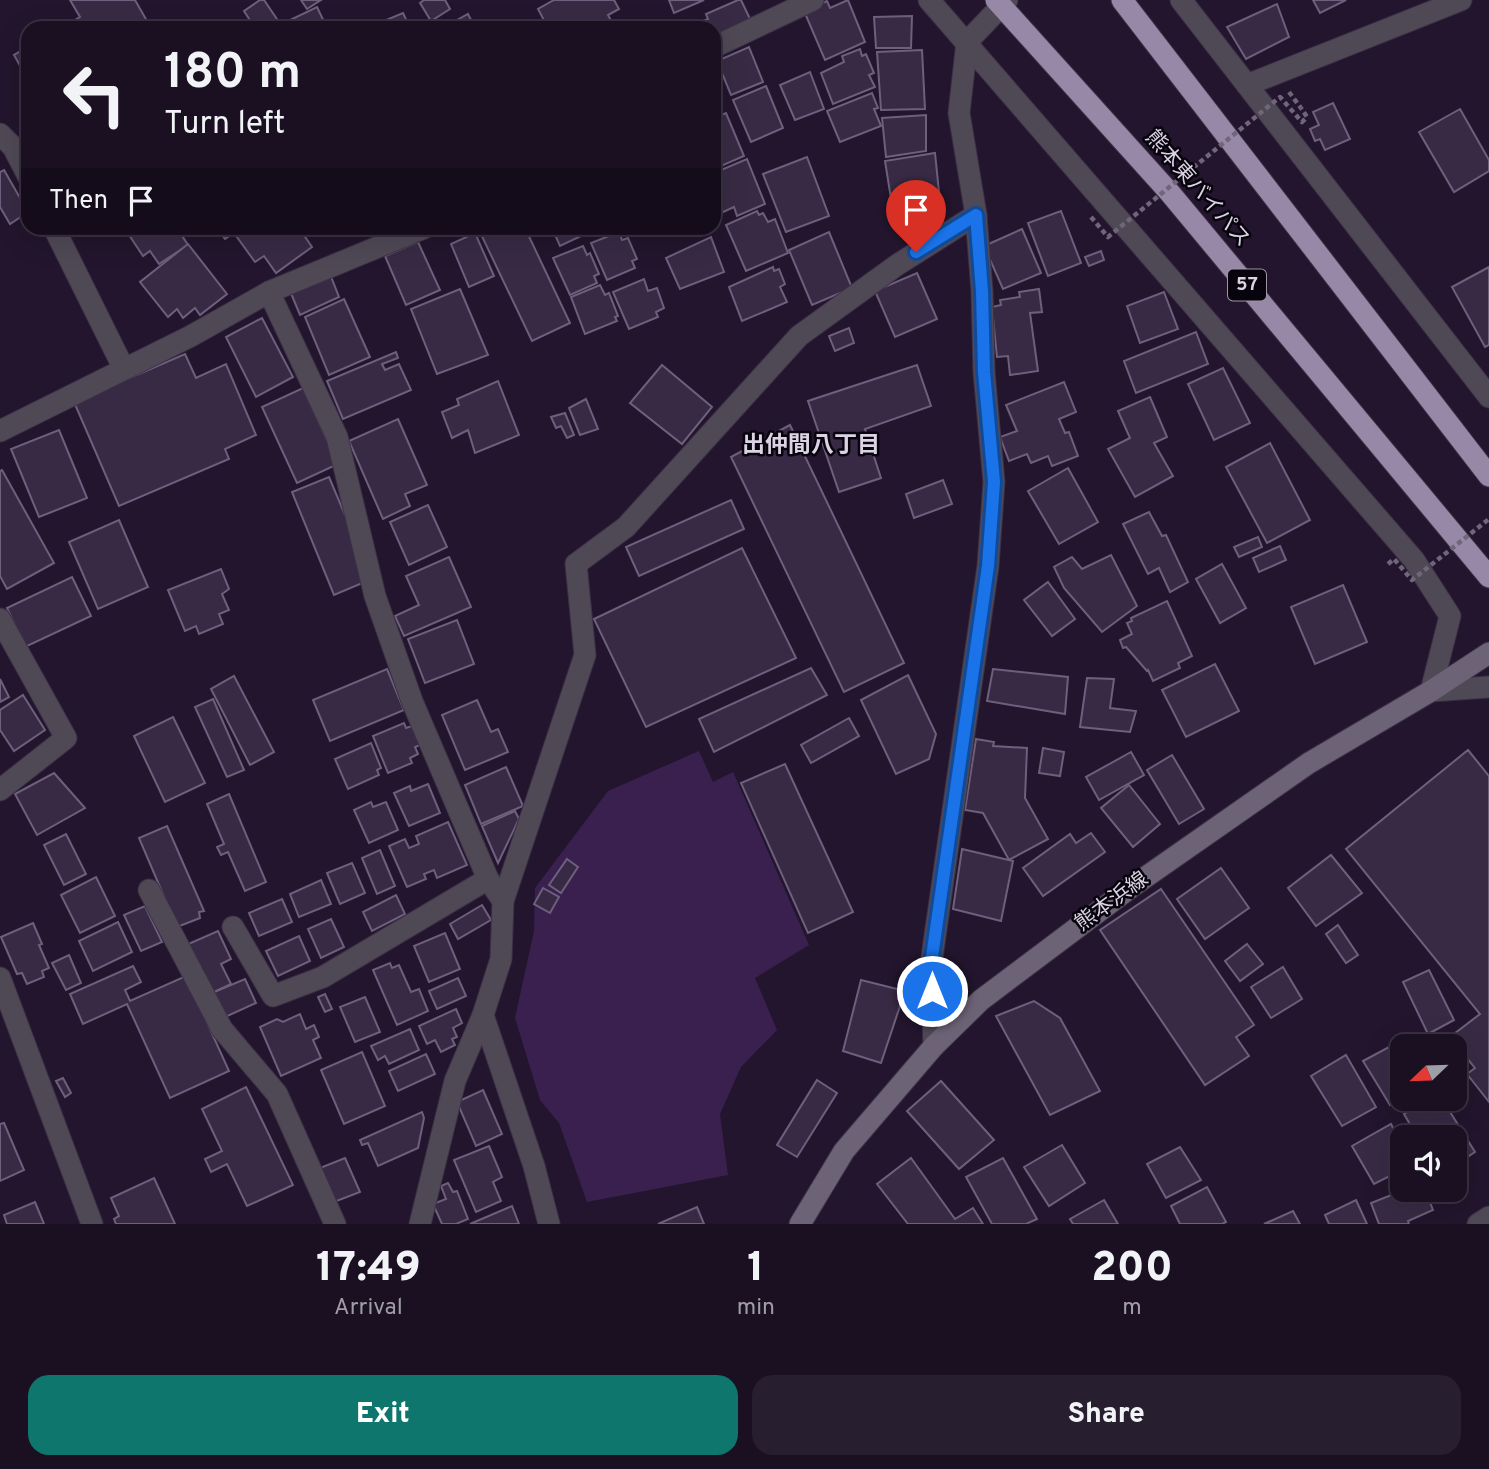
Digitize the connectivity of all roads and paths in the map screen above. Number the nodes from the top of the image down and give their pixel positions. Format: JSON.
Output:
{"nodes":[{"id":1,"x":813,"y":0,"type":"edge"},
{"id":2,"x":929,"y":0,"type":"edge"},
{"id":3,"x":1122,"y":0,"type":"edge"},
{"id":4,"x":1181,"y":0,"type":"edge"},
{"id":5,"x":1461,"y":0,"type":"edge"},
{"id":6,"x":1001,"y":2,"type":"edge"},
{"id":7,"x":967,"y":42,"type":"junction"},
{"id":8,"x":721,"y":44,"type":"edge"},
{"id":9,"x":1247,"y":85,"type":"junction"},
{"id":10,"x":1288,"y":92,"type":"dead end"},
{"id":11,"x":0,"y":134,"type":"edge"},
{"id":12,"x":21,"y":163,"type":"edge"},
{"id":13,"x":976,"y":215,"type":"junction"},
{"id":14,"x":1091,"y":217,"type":"dead end"},
{"id":15,"x":57,"y":235,"type":"edge"},
{"id":16,"x":407,"y":235,"type":"edge"},
{"id":17,"x":268,"y":292,"type":"junction"},
{"id":18,"x":124,"y":369,"type":"junction"},
{"id":19,"x":1489,"y":397,"type":"edge"},
{"id":20,"x":0,"y":431,"type":"edge"},
{"id":21,"x":1489,"y":476,"type":"edge"},
{"id":22,"x":1489,"y":519,"type":"edge"},
{"id":23,"x":1388,"y":564,"type":"dead end"},
{"id":24,"x":1489,"y":577,"type":"edge"},
{"id":25,"x":0,"y":619,"type":"edge"},
{"id":26,"x":1489,"y":653,"type":"edge"},
{"id":27,"x":1489,"y":687,"type":"edge"},
{"id":28,"x":1431,"y":691,"type":"junction"},
{"id":29,"x":0,"y":790,"type":"edge"},
{"id":30,"x":488,"y":879,"type":"junction"},
{"id":31,"x":149,"y":890,"type":"dead end"},
{"id":32,"x":503,"y":901,"type":"junction"},
{"id":33,"x":233,"y":927,"type":"dead end"},
{"id":34,"x":0,"y":978,"type":"edge"},
{"id":35,"x":483,"y":1015,"type":"junction"},
{"id":36,"x":934,"y":1046,"type":"junction"},
{"id":37,"x":1489,"y":1217,"type":"edge"},
{"id":38,"x":92,"y":1224,"type":"edge"},
{"id":39,"x":335,"y":1224,"type":"edge"},
{"id":40,"x":420,"y":1224,"type":"edge"},
{"id":41,"x":549,"y":1224,"type":"edge"},
{"id":42,"x":800,"y":1224,"type":"edge"},
{"id":43,"x":1478,"y":1224,"type":"edge"}],
"edges":[{"from":1,"to":8,"type":"street"},
{"from":2,"to":7,"type":"street"},
{"from":3,"to":21,"type":"highway"},
{"from":4,"to":9,"type":"street"},
{"from":5,"to":9,"type":"street"},
{"from":6,"to":7,"type":"street"},
{"from":6,"to":24,"type":"highway","name":"熊本東バイパス","number":"57"},
{"from":7,"to":13,"type":"street"},
{"from":7,"to":28,"type":"street"},
{"from":9,"to":19,"type":"street"},
{"from":10,"to":14,"type":"path","bridge":true},
{"from":11,"to":12,"type":"street"},
{"from":13,"to":32,"type":"street"},
{"from":13,"to":36,"type":"street"},
{"from":15,"to":18,"type":"street"},
{"from":16,"to":17,"type":"street"},
{"from":17,"to":18,"type":"street"},
{"from":17,"to":30,"type":"street"},
{"from":18,"to":20,"type":"street"},
{"from":22,"to":23,"type":"path","bridge":true},
{"from":25,"to":29,"type":"street"},
{"from":26,"to":28,"type":"main road","name":"熊本浜線"},
{"from":27,"to":28,"type":"street"},
{"from":28,"to":36,"type":"main road","name":"熊本浜線"},
{"from":30,"to":32,"type":"street"},
{"from":30,"to":33,"type":"street"},
{"from":31,"to":39,"type":"street"},
{"from":32,"to":35,"type":"street"},
{"from":34,"to":38,"type":"street"},
{"from":35,"to":40,"type":"street"},
{"from":35,"to":41,"type":"street"},
{"from":36,"to":42,"type":"main road","name":"熊本浜線"},
{"from":37,"to":43,"type":"street"}]}
